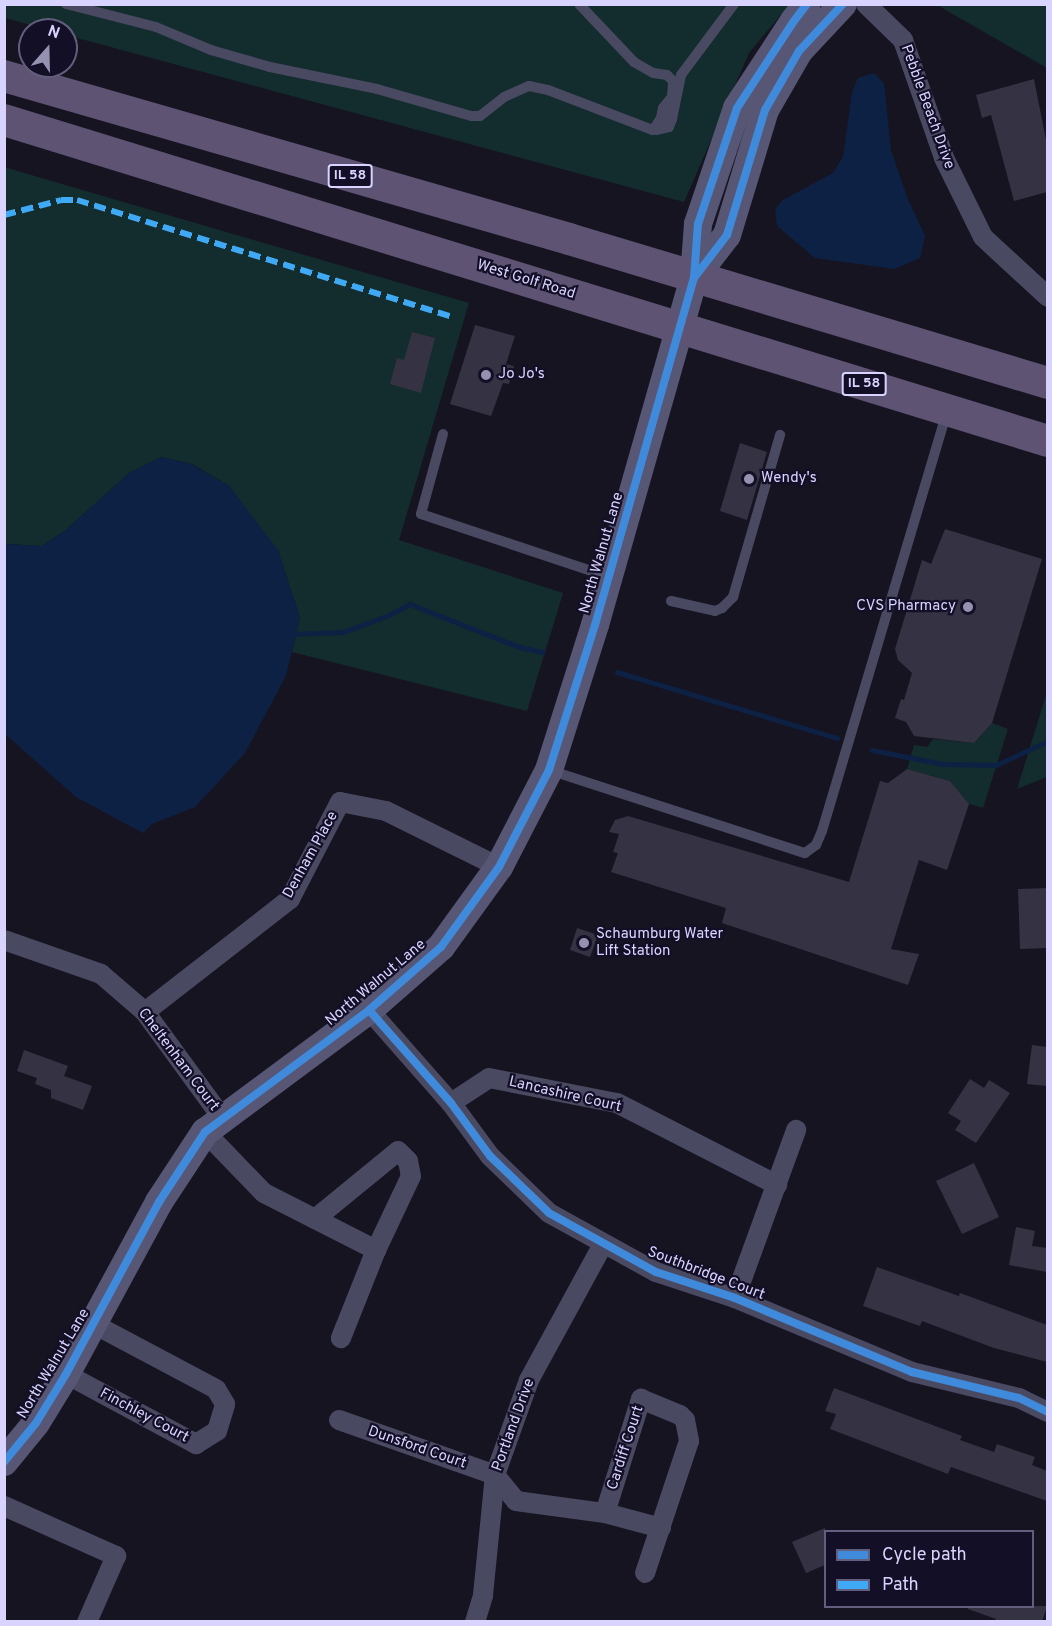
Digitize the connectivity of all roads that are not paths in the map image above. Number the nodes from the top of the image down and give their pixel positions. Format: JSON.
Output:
{"nodes":[{"id":1,"x":66,"y":4,"type":"edge"},
{"id":2,"x":579,"y":4,"type":"edge"},
{"id":3,"x":734,"y":4,"type":"edge"},
{"id":4,"x":807,"y":4,"type":"edge"},
{"id":5,"x":843,"y":4,"type":"edge"},
{"id":6,"x":866,"y":4,"type":"edge"},
{"id":7,"x":685,"y":69,"type":"junction"},
{"id":8,"x":667,"y":75,"type":"junction"},
{"id":9,"x":4,"y":76,"type":"edge"},
{"id":10,"x":4,"y":120,"type":"edge"},
{"id":11,"x":669,"y":127,"type":"dead end"},
{"id":12,"x":694,"y":278,"type":"junction"},
{"id":13,"x":1047,"y":297,"type":"edge"},
{"id":14,"x":680,"y":327,"type":"junction"},
{"id":15,"x":1047,"y":383,"type":"edge"},
{"id":16,"x":948,"y":410,"type":"junction"},
{"id":17,"x":443,"y":434,"type":"dead end"},
{"id":18,"x":780,"y":435,"type":"dead end"},
{"id":19,"x":1047,"y":441,"type":"edge"},
{"id":20,"x":609,"y":577,"type":"junction"},
{"id":21,"x":671,"y":601,"type":"dead end"},
{"id":22,"x":549,"y":770,"type":"junction"},
{"id":23,"x":499,"y":867,"type":"junction"},
{"id":24,"x":4,"y":940,"type":"edge"},
{"id":25,"x":369,"y":1010,"type":"junction"},
{"id":26,"x":145,"y":1012,"type":"junction"},
{"id":27,"x":451,"y":1103,"type":"junction"},
{"id":28,"x":214,"y":1125,"type":"junction"},
{"id":29,"x":796,"y":1130,"type":"dead end"},
{"id":30,"x":777,"y":1185,"type":"junction"},
{"id":31,"x":315,"y":1219,"type":"junction"},
{"id":32,"x":603,"y":1244,"type":"junction"},
{"id":33,"x":376,"y":1250,"type":"junction"},
{"id":34,"x":735,"y":1298,"type":"junction"},
{"id":35,"x":94,"y":1324,"type":"junction"},
{"id":36,"x":341,"y":1338,"type":"dead end"},
{"id":37,"x":66,"y":1374,"type":"junction"},
{"id":38,"x":1047,"y":1412,"type":"edge"},
{"id":39,"x":339,"y":1420,"type":"dead end"},
{"id":40,"x":4,"y":1462,"type":"edge"},
{"id":41,"x":495,"y":1475,"type":"junction"},
{"id":42,"x":4,"y":1506,"type":"edge"},
{"id":43,"x":605,"y":1513,"type":"junction"},
{"id":44,"x":661,"y":1528,"type":"junction"},
{"id":45,"x":645,"y":1573,"type":"dead end"},
{"id":46,"x":87,"y":1622,"type":"edge"},
{"id":47,"x":475,"y":1622,"type":"edge"}],
"edges":[{"from":1,"to":8,"type":"lane"},
{"from":2,"to":8,"type":"lane"},
{"from":3,"to":7,"type":"lane"},
{"from":4,"to":12,"type":"street"},
{"from":5,"to":12,"type":"street"},
{"from":6,"to":13,"type":"street","name":"Pebble Beach Drive"},
{"from":7,"to":8,"type":"lane"},
{"from":7,"to":11,"type":"lane"},
{"from":9,"to":12,"type":"main road","number":"IL 58"},
{"from":10,"to":14,"type":"main road","name":"West Golf Road","number":"IL 58"},
{"from":12,"to":14,"type":"street","name":"North Walnut Lane"},
{"from":12,"to":15,"type":"main road","number":"IL 58"},
{"from":14,"to":16,"type":"main road","name":"West Golf Road","number":"IL 58"},
{"from":14,"to":20,"type":"street","name":"North Walnut Lane"},
{"from":16,"to":19,"type":"main road","name":"West Golf Road","number":"IL 58"},
{"from":16,"to":22,"type":"lane"},
{"from":17,"to":20,"type":"lane"},
{"from":18,"to":21,"type":"lane"},
{"from":20,"to":22,"type":"street","name":"North Walnut Lane"},
{"from":22,"to":23,"type":"street","name":"North Walnut Lane"},
{"from":23,"to":25,"type":"street","name":"North Walnut Lane"},
{"from":23,"to":26,"type":"street","name":"Denham Place"},
{"from":24,"to":26,"type":"street","name":"Cheltenham Court"},
{"from":25,"to":27,"type":"street","name":"Southbridge Court"},
{"from":25,"to":28,"type":"street","name":"North Walnut Lane"},
{"from":26,"to":28,"type":"street","name":"Cheltenham Court"},
{"from":27,"to":30,"type":"street","name":"Lancashire Court"},
{"from":27,"to":32,"type":"street","name":"Southbridge Court"},
{"from":28,"to":31,"type":"street","name":"Cheltenham Court"},
{"from":28,"to":35,"type":"street","name":"North Walnut Lane"},
{"from":29,"to":30,"type":"street"},
{"from":30,"to":34,"type":"street"},
{"from":31,"to":33,"type":"street","name":"Cheltenham Court"},
{"from":31,"to":33,"type":"street"},
{"from":32,"to":34,"type":"street","name":"Southbridge Court"},
{"from":32,"to":41,"type":"street","name":"Portland Drive"},
{"from":33,"to":36,"type":"street"},
{"from":34,"to":38,"type":"street","name":"Southbridge Court"},
{"from":35,"to":37,"type":"street","name":"North Walnut Lane"},
{"from":35,"to":37,"type":"street","name":"Finchley Court"},
{"from":37,"to":40,"type":"street","name":"North Walnut Lane"},
{"from":39,"to":41,"type":"street","name":"Dunsford Court"},
{"from":41,"to":43,"type":"street"},
{"from":41,"to":47,"type":"street","name":"Portland Drive"},
{"from":42,"to":46,"type":"street"},
{"from":43,"to":44,"type":"street"},
{"from":43,"to":44,"type":"street","name":"Cardiff Court"},
{"from":44,"to":45,"type":"street","name":"Cardiff Court"}]}
